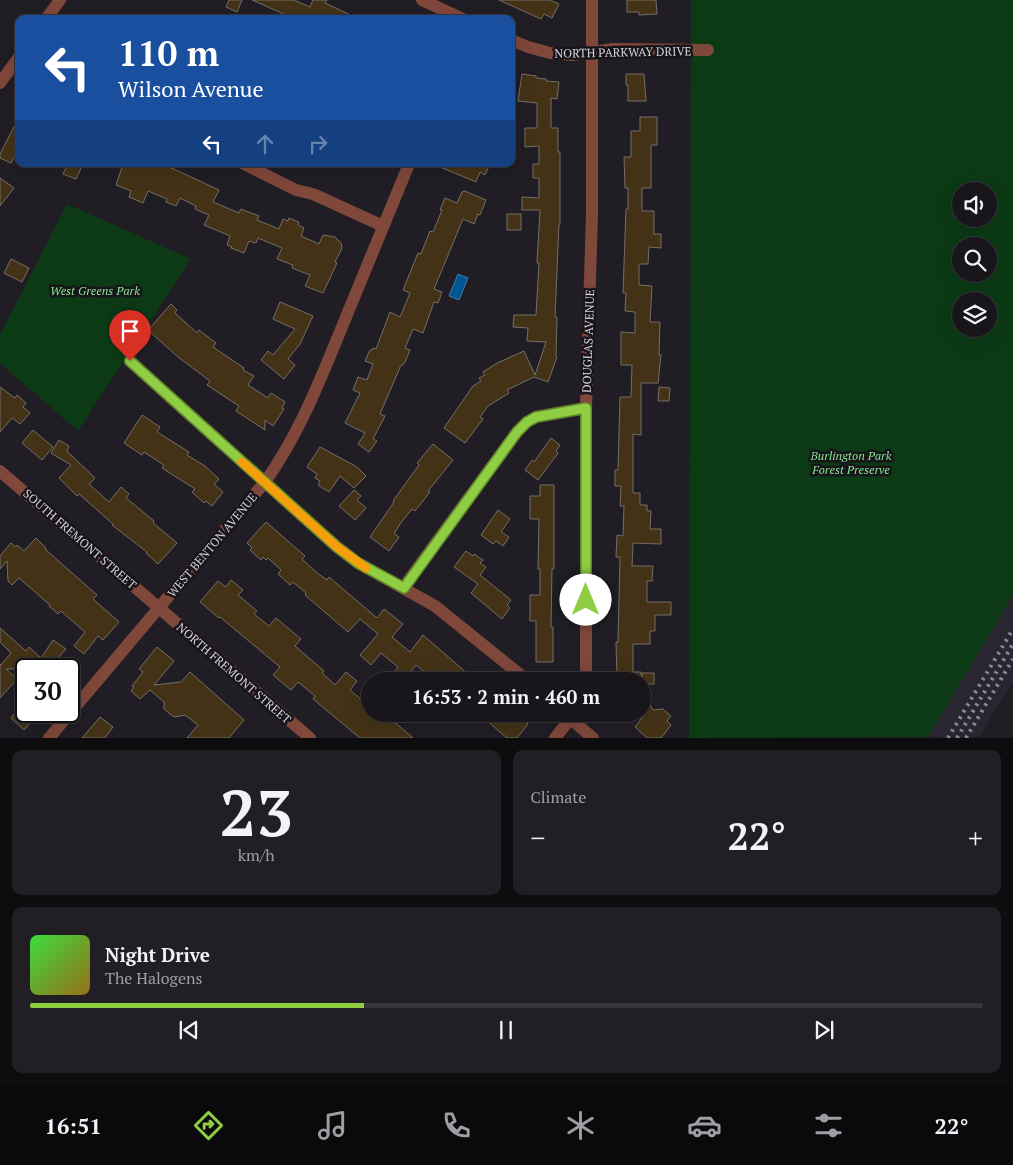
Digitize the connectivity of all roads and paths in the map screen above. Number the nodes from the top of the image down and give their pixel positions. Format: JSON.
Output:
{"nodes":[{"id":1,"x":60,"y":0,"type":"edge"},
{"id":2,"x":422,"y":0,"type":"edge"},
{"id":3,"x":592,"y":0,"type":"edge"},
{"id":4,"x":49,"y":15,"type":"edge"},
{"id":5,"x":455,"y":15,"type":"edge"},
{"id":6,"x":515,"y":42,"type":"edge"},
{"id":7,"x":708,"y":50,"type":"dead end"},
{"id":8,"x":593,"y":52,"type":"junction"},
{"id":9,"x":15,"y":62,"type":"edge"},
{"id":10,"x":0,"y":83,"type":"edge"},
{"id":11,"x":250,"y":167,"type":"edge"},
{"id":12,"x":408,"y":167,"type":"edge"},
{"id":13,"x":383,"y":226,"type":"junction"},
{"id":14,"x":130,"y":361,"type":"dead end"},
{"id":15,"x":586,"y":408,"type":"junction"},
{"id":16,"x":0,"y":471,"type":"edge"},
{"id":17,"x":265,"y":482,"type":"junction"},
{"id":18,"x":404,"y":588,"type":"junction"},
{"id":19,"x":159,"y":608,"type":"junction"},
{"id":20,"x":517,"y":672,"type":"edge"},
{"id":21,"x":586,"y":672,"type":"edge"},
{"id":22,"x":565,"y":722,"type":"edge"},
{"id":23,"x":577,"y":722,"type":"edge"},
{"id":24,"x":49,"y":738,"type":"edge"},
{"id":25,"x":310,"y":738,"type":"edge"},
{"id":26,"x":554,"y":738,"type":"edge"},
{"id":27,"x":593,"y":738,"type":"edge"}],
"edges":[{"from":1,"to":4,"type":"street"},
{"from":2,"to":5,"type":"street"},
{"from":3,"to":8,"type":"street","name":"DOUGLAS AVENUE"},
{"from":6,"to":8,"type":"street","name":"NORTH PARKWAY DRIVE"},
{"from":7,"to":8,"type":"street","name":"NORTH PARKWAY DRIVE"},
{"from":8,"to":15,"type":"street","name":"DOUGLAS AVENUE"},
{"from":9,"to":10,"type":"street"},
{"from":11,"to":13,"type":"street"},
{"from":12,"to":13,"type":"street","name":"WEST BENTON AVENUE"},
{"from":13,"to":17,"type":"street","name":"WEST BENTON AVENUE"},
{"from":14,"to":17,"type":"street"},
{"from":15,"to":18,"type":"street"},
{"from":15,"to":21,"type":"street","name":"DOUGLAS AVENUE"},
{"from":16,"to":19,"type":"street","name":"SOUTH FREMONT STREET"},
{"from":17,"to":18,"type":"street"},
{"from":17,"to":19,"type":"street","name":"WEST BENTON AVENUE"},
{"from":18,"to":20,"type":"street"},
{"from":19,"to":24,"type":"street","name":"WEST BENTON AVENUE"},
{"from":19,"to":25,"type":"street","name":"NORTH FREMONT STREET"},
{"from":22,"to":26,"type":"street"},
{"from":23,"to":27,"type":"street"}]}
